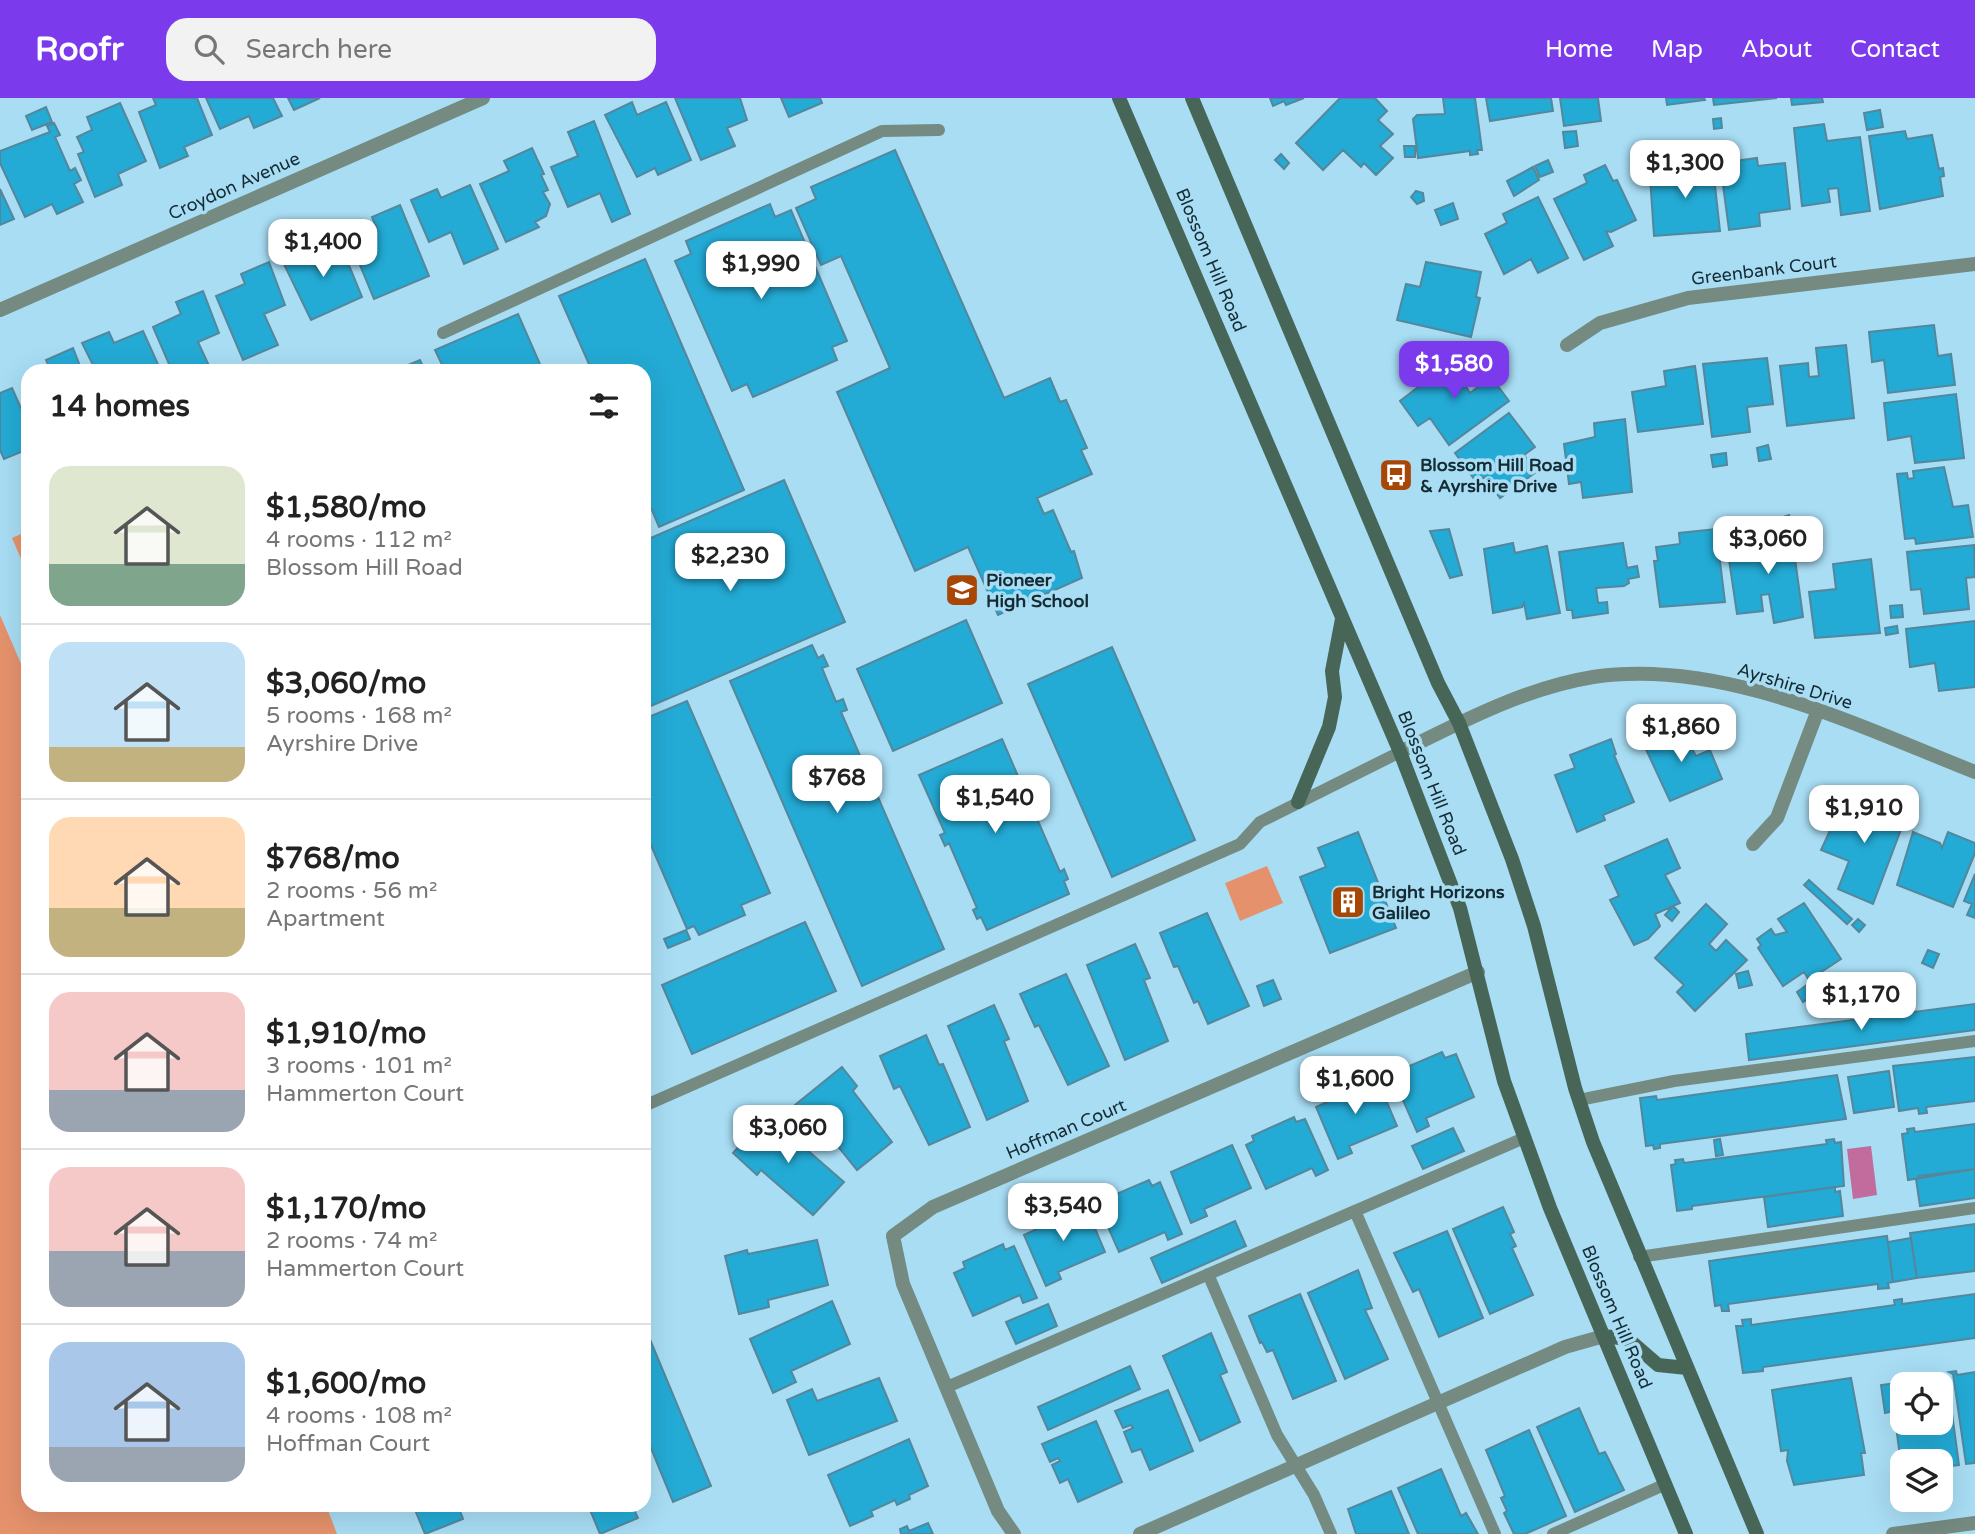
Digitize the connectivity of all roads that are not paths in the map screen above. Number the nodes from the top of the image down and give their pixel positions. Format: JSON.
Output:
{"nodes":[{"id":1,"x":483,"y":98,"type":"edge"},
{"id":2,"x":1119,"y":98,"type":"edge"},
{"id":3,"x":1192,"y":98,"type":"edge"},
{"id":4,"x":939,"y":130,"type":"dead end"},
{"id":5,"x":1975,"y":264,"type":"edge"},
{"id":6,"x":0,"y":310,"type":"edge"},
{"id":7,"x":443,"y":333,"type":"dead end"},
{"id":8,"x":1567,"y":345,"type":"dead end"},
{"id":9,"x":1342,"y":617,"type":"junction"},
{"id":10,"x":1818,"y":710,"type":"junction"},
{"id":11,"x":1459,"y":723,"type":"junction"},
{"id":12,"x":1400,"y":752,"type":"junction"},
{"id":13,"x":1975,"y":772,"type":"edge"},
{"id":14,"x":1298,"y":802,"type":"junction"},
{"id":15,"x":1753,"y":844,"type":"dead end"},
{"id":16,"x":1478,"y":972,"type":"junction"},
{"id":17,"x":1975,"y":1041,"type":"edge"},
{"id":18,"x":1580,"y":1100,"type":"junction"},
{"id":19,"x":651,"y":1103,"type":"edge"},
{"id":20,"x":1524,"y":1138,"type":"junction"},
{"id":21,"x":1975,"y":1208,"type":"edge"},
{"id":22,"x":1355,"y":1211,"type":"junction"},
{"id":23,"x":1639,"y":1257,"type":"junction"},
{"id":24,"x":1208,"y":1274,"type":"junction"},
{"id":25,"x":1604,"y":1336,"type":"junction"},
{"id":26,"x":1687,"y":1368,"type":"junction"},
{"id":27,"x":947,"y":1387,"type":"junction"},
{"id":28,"x":1438,"y":1404,"type":"junction"},
{"id":29,"x":1296,"y":1465,"type":"junction"},
{"id":30,"x":1666,"y":1485,"type":"junction"},
{"id":31,"x":1975,"y":1523,"type":"edge"},
{"id":32,"x":1013,"y":1534,"type":"edge"},
{"id":33,"x":1140,"y":1534,"type":"edge"},
{"id":34,"x":1331,"y":1534,"type":"edge"},
{"id":35,"x":1495,"y":1534,"type":"edge"},
{"id":36,"x":1553,"y":1534,"type":"edge"},
{"id":37,"x":1686,"y":1534,"type":"edge"},
{"id":38,"x":1757,"y":1534,"type":"edge"},
{"id":39,"x":1893,"y":1534,"type":"edge"}],
"edges":[{"from":1,"to":6,"type":"street","name":"Croydon Avenue"},
{"from":2,"to":9,"type":"main road","name":"Blossom Hill Road"},
{"from":3,"to":11,"type":"main road"},
{"from":4,"to":7,"type":"lane"},
{"from":5,"to":8,"type":"street","name":"Greenbank Court"},
{"from":9,"to":12,"type":"main road","name":"Blossom Hill Road"},
{"from":9,"to":14,"type":"main road"},
{"from":10,"to":11,"type":"street","name":"Ayrshire Drive"},
{"from":10,"to":13,"type":"street","name":"Ayrshire Drive"},
{"from":10,"to":15,"type":"street"},
{"from":11,"to":12,"type":"street","name":"Ayrshire Drive"},
{"from":11,"to":18,"type":"main road"},
{"from":12,"to":14,"type":"lane"},
{"from":12,"to":16,"type":"main road","name":"Blossom Hill Road"},
{"from":14,"to":19,"type":"lane"},
{"from":16,"to":20,"type":"main road","name":"Blossom Hill Road"},
{"from":16,"to":27,"type":"street","name":"Hoffman Court"},
{"from":17,"to":18,"type":"lane"},
{"from":18,"to":23,"type":"main road"},
{"from":20,"to":22,"type":"lane"},
{"from":20,"to":25,"type":"main road","name":"Blossom Hill Road"},
{"from":21,"to":23,"type":"lane"},
{"from":22,"to":24,"type":"lane"},
{"from":22,"to":28,"type":"lane"},
{"from":23,"to":26,"type":"main road"},
{"from":24,"to":27,"type":"lane"},
{"from":24,"to":29,"type":"lane"},
{"from":25,"to":26,"type":"main road"},
{"from":25,"to":28,"type":"street"},
{"from":25,"to":30,"type":"main road","name":"Blossom Hill Road"},
{"from":26,"to":38,"type":"main road"},
{"from":27,"to":32,"type":"street","name":"Hoffman Court"},
{"from":28,"to":29,"type":"street"},
{"from":28,"to":35,"type":"lane"},
{"from":29,"to":33,"type":"street"},
{"from":29,"to":34,"type":"lane"},
{"from":30,"to":36,"type":"lane"},
{"from":30,"to":37,"type":"main road","name":"Blossom Hill Road"},
{"from":31,"to":39,"type":"street"}]}
